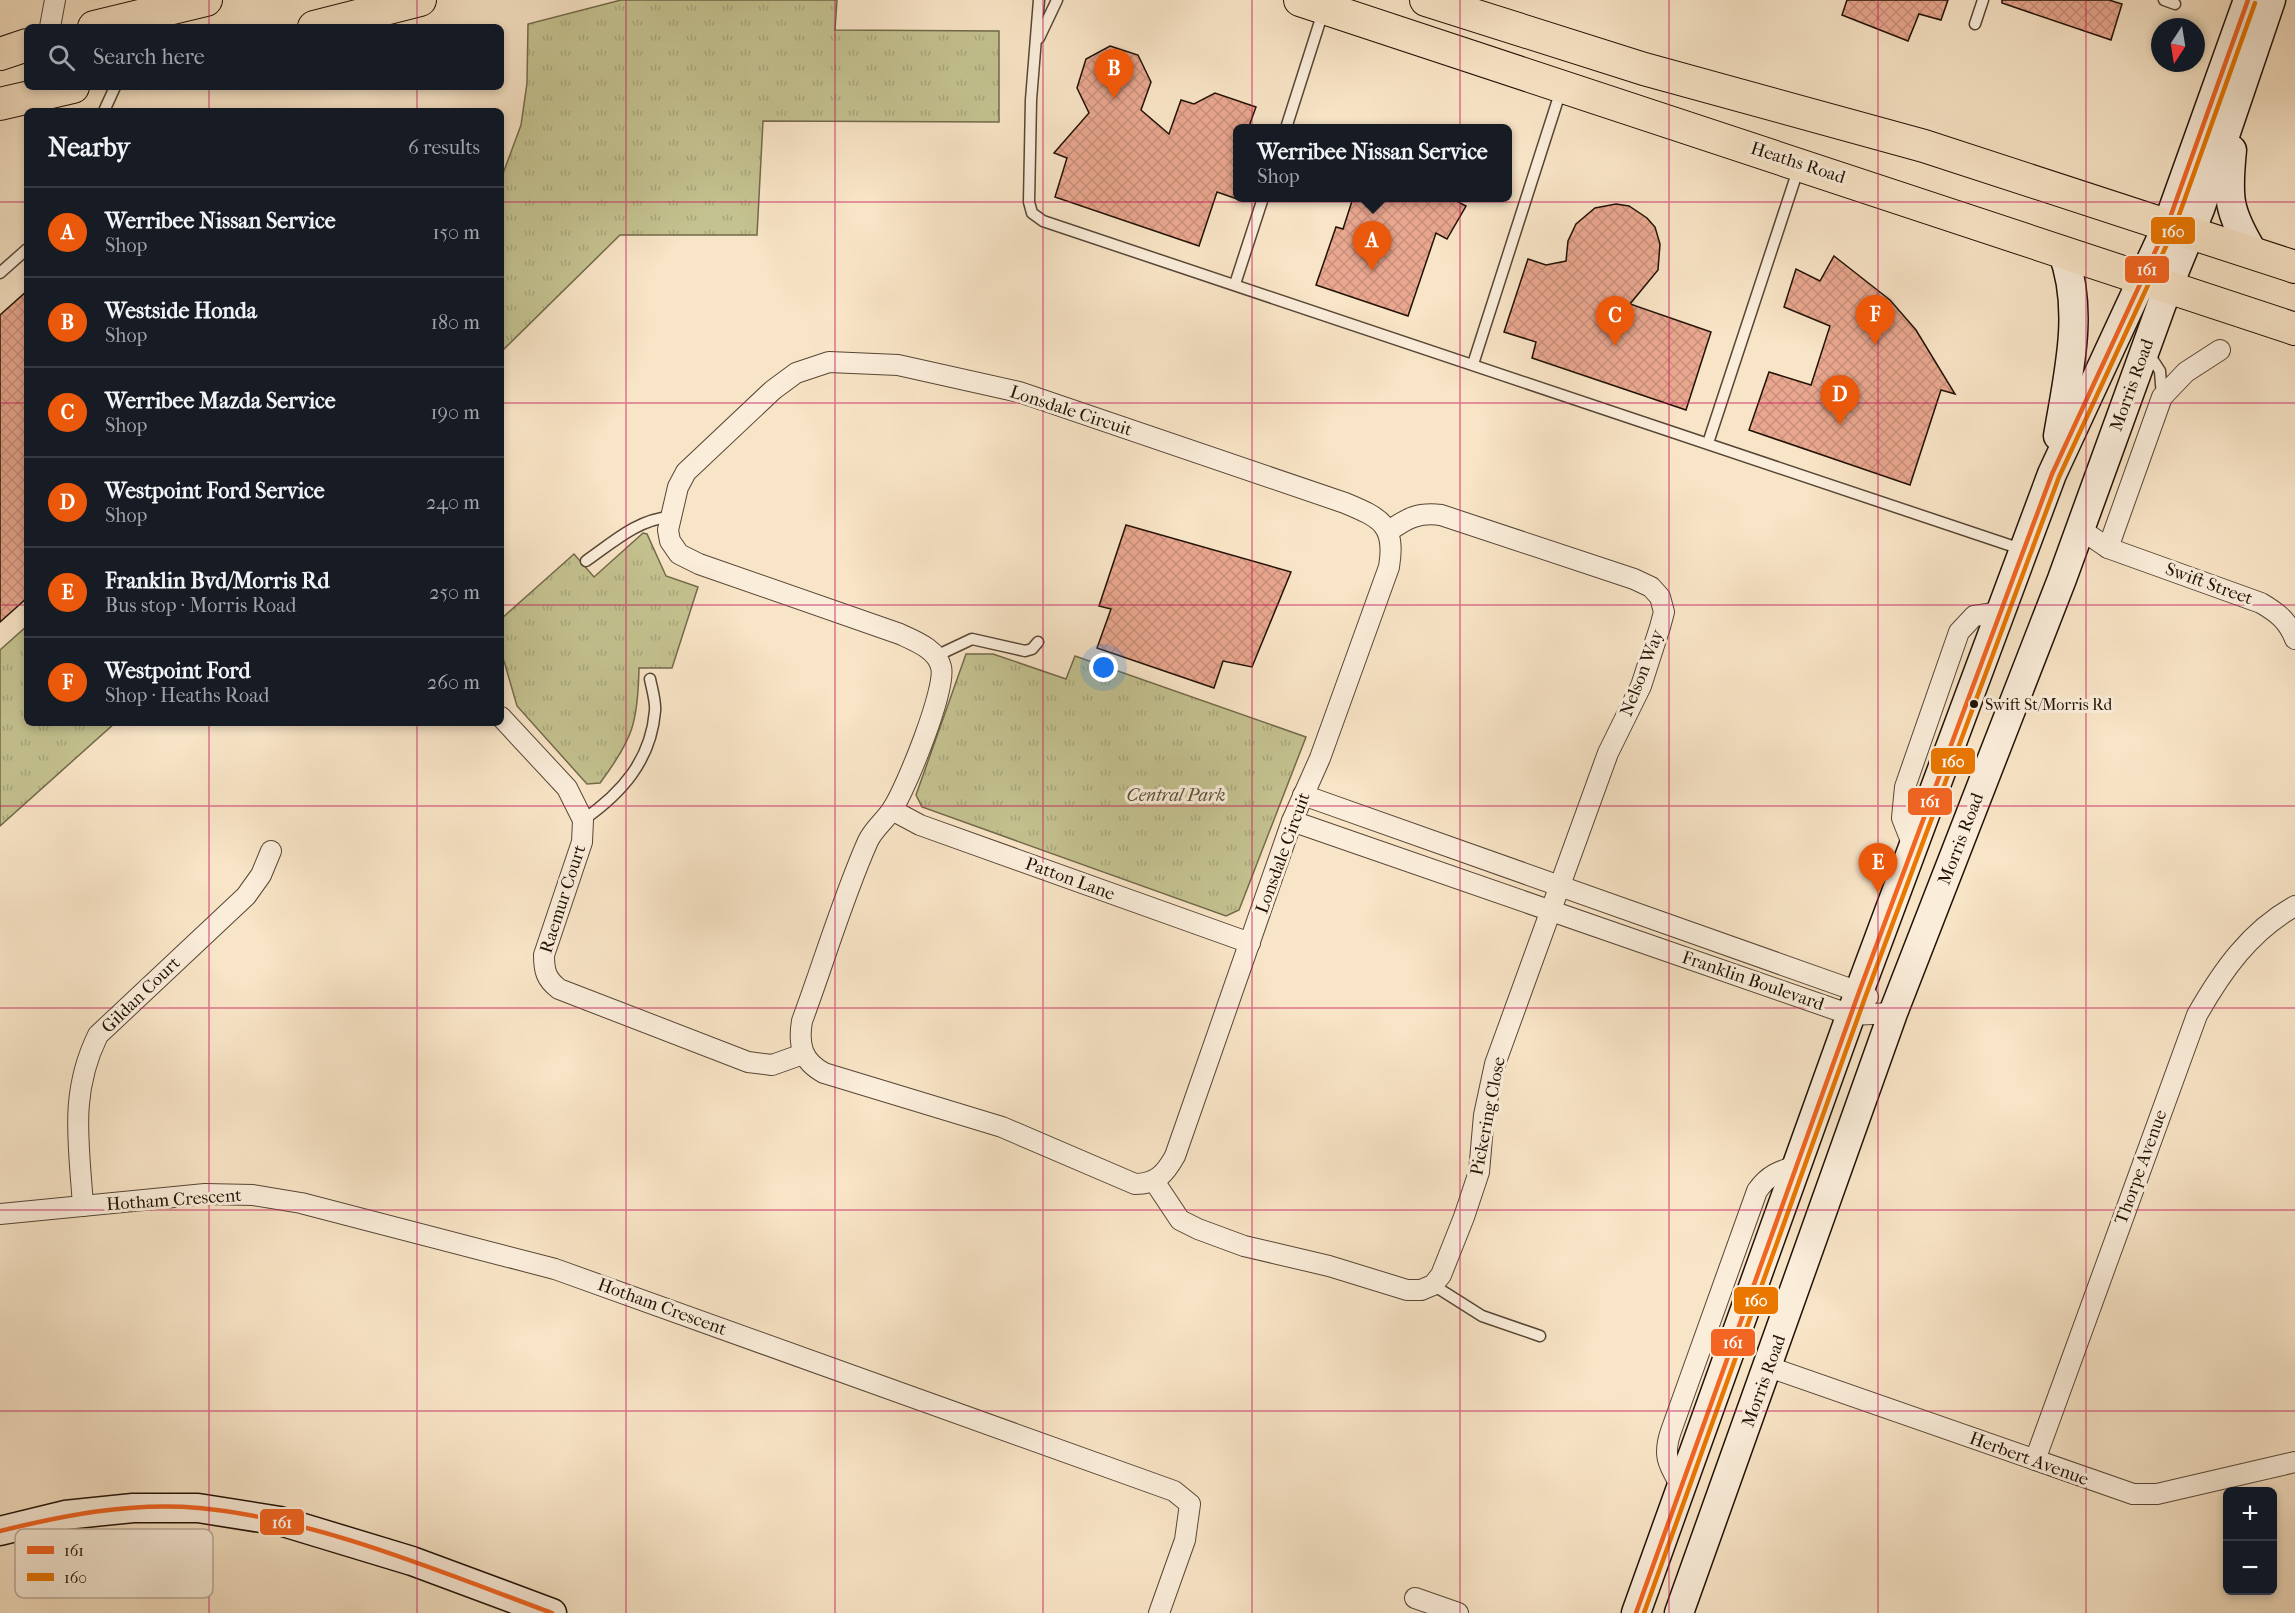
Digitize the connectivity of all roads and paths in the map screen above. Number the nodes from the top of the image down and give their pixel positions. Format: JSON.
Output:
{"nodes":[{"id":1,"x":55,"y":0,"type":"edge"},
{"id":2,"x":207,"y":0,"type":"edge"},
{"id":3,"x":420,"y":0,"type":"edge"},
{"id":4,"x":1039,"y":0,"type":"edge"},
{"id":5,"x":1057,"y":0,"type":"edge"},
{"id":6,"x":1426,"y":0,"type":"edge"},
{"id":7,"x":1983,"y":0,"type":"edge"},
{"id":8,"x":2248,"y":0,"type":"edge"},
{"id":9,"x":2271,"y":0,"type":"edge"},
{"id":10,"x":1312,"y":4,"type":"edge"},
{"id":11,"x":51,"y":24,"type":"edge"},
{"id":12,"x":107,"y":24,"type":"edge"},
{"id":13,"x":326,"y":24,"type":"edge"},
{"id":14,"x":1975,"y":24,"type":"dead end"},
{"id":15,"x":24,"y":46,"type":"edge"},
{"id":16,"x":1036,"y":46,"type":"junction"},
{"id":17,"x":0,"y":54,"type":"edge"},
{"id":18,"x":1562,"y":86,"type":"junction"},
{"id":19,"x":60,"y":90,"type":"edge"},
{"id":20,"x":114,"y":90,"type":"edge"},
{"id":21,"x":2237,"y":103,"type":"junction"},
{"id":22,"x":0,"y":104,"type":"edge"},
{"id":23,"x":105,"y":108,"type":"edge"},
{"id":24,"x":1287,"y":124,"type":"edge"},
{"id":25,"x":1800,"y":163,"type":"junction"},
{"id":26,"x":1262,"y":202,"type":"edge"},
{"id":27,"x":2179,"y":230,"type":"junction"},
{"id":28,"x":2062,"y":251,"type":"junction"},
{"id":29,"x":24,"y":252,"type":"edge"},
{"id":30,"x":2254,"y":254,"type":"junction"},
{"id":31,"x":2295,"y":267,"type":"edge"},
{"id":32,"x":0,"y":273,"type":"edge"},
{"id":33,"x":2155,"y":283,"type":"junction"},
{"id":34,"x":1235,"y":284,"type":"junction"},
{"id":35,"x":2295,"y":329,"type":"edge"},
{"id":36,"x":2145,"y":349,"type":"junction"},
{"id":37,"x":2220,"y":351,"type":"dead end"},
{"id":38,"x":1473,"y":364,"type":"junction"},
{"id":39,"x":2162,"y":397,"type":"junction"},
{"id":40,"x":1708,"y":443,"type":"junction"},
{"id":41,"x":2052,"y":474,"type":"junction"},
{"id":42,"x":670,"y":517,"type":"junction"},
{"id":43,"x":2080,"y":528,"type":"junction"},
{"id":44,"x":1389,"y":531,"type":"junction"},
{"id":45,"x":2108,"y":548,"type":"junction"},
{"id":46,"x":2025,"y":550,"type":"junction"},
{"id":47,"x":586,"y":561,"type":"dead end"},
{"id":48,"x":2062,"y":579,"type":"junction"},
{"id":49,"x":2295,"y":639,"type":"edge"},
{"id":50,"x":1038,"y":642,"type":"dead end"},
{"id":51,"x":936,"y":656,"type":"junction"},
{"id":52,"x":650,"y":680,"type":"dead end"},
{"id":53,"x":504,"y":720,"type":"edge"},
{"id":54,"x":1303,"y":795,"type":"junction"},
{"id":55,"x":892,"y":810,"type":"junction"},
{"id":56,"x":583,"y":819,"type":"junction"},
{"id":57,"x":1292,"y":821,"type":"junction"},
{"id":58,"x":271,"y":851,"type":"dead end"},
{"id":59,"x":1467,"y":854,"type":"junction"},
{"id":60,"x":1458,"y":879,"type":"junction"},
{"id":61,"x":1558,"y":887,"type":"junction"},
{"id":62,"x":2295,"y":906,"type":"edge"},
{"id":63,"x":1550,"y":910,"type":"junction"},
{"id":64,"x":1709,"y":940,"type":"junction"},
{"id":65,"x":1250,"y":943,"type":"junction"},
{"id":66,"x":1701,"y":963,"type":"junction"},
{"id":67,"x":1855,"y":1004,"type":"junction"},
{"id":68,"x":1893,"y":1013,"type":"junction"},
{"id":69,"x":803,"y":1054,"type":"junction"},
{"id":70,"x":1154,"y":1181,"type":"junction"},
{"id":71,"x":83,"y":1206,"type":"junction"},
{"id":72,"x":0,"y":1214,"type":"edge"},
{"id":73,"x":1433,"y":1284,"type":"junction"},
{"id":74,"x":1540,"y":1336,"type":"dead end"},
{"id":75,"x":1769,"y":1367,"type":"junction"},
{"id":76,"x":2035,"y":1460,"type":"junction"},
{"id":77,"x":2295,"y":1462,"type":"edge"},
{"id":78,"x":0,"y":1531,"type":"edge"},
{"id":79,"x":1414,"y":1598,"type":"dead end"},
{"id":80,"x":552,"y":1613,"type":"edge"},
{"id":81,"x":1159,"y":1613,"type":"edge"},
{"id":82,"x":1458,"y":1613,"type":"edge"},
{"id":83,"x":1636,"y":1613,"type":"edge"},
{"id":84,"x":1679,"y":1613,"type":"edge"}],
"edges":[{"from":1,"to":11,"type":"street"},
{"from":2,"to":12,"type":"main road"},
{"from":3,"to":13,"type":"main road"},
{"from":4,"to":16,"type":"lane"},
{"from":5,"to":16,"type":"lane"},
{"from":6,"to":27,"type":"main road"},
{"from":7,"to":14,"type":"lane"},
{"from":8,"to":27,"type":"street","name":"Morris Road"},
{"from":9,"to":21,"type":"street","name":"Morris Road"},
{"from":10,"to":18,"type":"main road","name":"Heaths Road"},
{"from":10,"to":24,"type":"lane"},
{"from":15,"to":17,"type":"main road"},
{"from":16,"to":34,"type":"lane"},
{"from":18,"to":25,"type":"main road","name":"Heaths Road"},
{"from":18,"to":38,"type":"lane"},
{"from":19,"to":22,"type":"main road"},
{"from":20,"to":23,"type":"lane"},
{"from":21,"to":27,"type":"street","name":"Morris Road"},
{"from":21,"to":30,"type":"street"},
{"from":25,"to":28,"type":"main road","name":"Heaths Road"},
{"from":25,"to":40,"type":"lane"},
{"from":26,"to":34,"type":"lane"},
{"from":27,"to":30,"type":"main road"},
{"from":27,"to":33,"type":"street","name":"Morris Road"},
{"from":28,"to":33,"type":"main road","name":"Heaths Road"},
{"from":28,"to":41,"type":"street"},
{"from":29,"to":32,"type":"lane"},
{"from":30,"to":31,"type":"main road"},
{"from":33,"to":35,"type":"main road","name":"Heaths Road"},
{"from":33,"to":36,"type":"street","name":"Morris Road"},
{"from":33,"to":41,"type":"street","name":"Morris Road"},
{"from":34,"to":38,"type":"lane"},
{"from":36,"to":39,"type":"lane"},
{"from":36,"to":43,"type":"street","name":"Morris Road"},
{"from":37,"to":39,"type":"street"},
{"from":38,"to":40,"type":"lane"},
{"from":39,"to":45,"type":"street"},
{"from":40,"to":46,"type":"lane"},
{"from":41,"to":46,"type":"street","name":"Morris Road"},
{"from":42,"to":44,"type":"street","name":"Lonsdale Circuit"},
{"from":42,"to":47,"type":"lane"},
{"from":42,"to":51,"type":"street","name":"Lonsdale Circuit"},
{"from":43,"to":45,"type":"street","name":"Swift Street"},
{"from":43,"to":46,"type":"street"},
{"from":43,"to":48,"type":"street","name":"Morris Road"},
{"from":44,"to":54,"type":"street","name":"Lonsdale Circuit"},
{"from":44,"to":61,"type":"street","name":"Nelson Way"},
{"from":45,"to":48,"type":"street"},
{"from":45,"to":49,"type":"street","name":"Swift Street"},
{"from":46,"to":67,"type":"street","name":"Morris Road"},
{"from":48,"to":68,"type":"street","name":"Morris Road"},
{"from":50,"to":51,"type":"lane"},
{"from":51,"to":55,"type":"street"},
{"from":52,"to":56,"type":"lane"},
{"from":53,"to":56,"type":"street","name":"Raemur Court"},
{"from":54,"to":57,"type":"street","name":"Lonsdale Circuit"},
{"from":54,"to":59,"type":"street","name":"Franklin Boulevard"},
{"from":55,"to":65,"type":"street","name":"Patton Lane"},
{"from":55,"to":69,"type":"street"},
{"from":56,"to":69,"type":"street","name":"Raemur Court"},
{"from":57,"to":60,"type":"street","name":"Franklin Boulevard"},
{"from":57,"to":65,"type":"street","name":"Lonsdale Circuit"},
{"from":58,"to":71,"type":"street","name":"Gildan Court"},
{"from":59,"to":60,"type":"street"},
{"from":59,"to":61,"type":"street","name":"Franklin Boulevard"},
{"from":60,"to":63,"type":"street","name":"Franklin Boulevard"},
{"from":61,"to":63,"type":"street","name":"Nelson Way"},
{"from":61,"to":64,"type":"street","name":"Franklin Boulevard"},
{"from":62,"to":76,"type":"street","name":"Thorpe Avenue"},
{"from":63,"to":66,"type":"street","name":"Franklin Boulevard"},
{"from":63,"to":73,"type":"street","name":"Pickering Close"},
{"from":64,"to":66,"type":"street"},
{"from":64,"to":67,"type":"street","name":"Franklin Boulevard"},
{"from":65,"to":70,"type":"street","name":"Lonsdale Circuit"},
{"from":66,"to":67,"type":"street","name":"Franklin Boulevard"},
{"from":67,"to":68,"type":"street","name":"Franklin Boulevard"},
{"from":67,"to":83,"type":"street","name":"Morris Road"},
{"from":68,"to":75,"type":"street","name":"Morris Road"},
{"from":69,"to":70,"type":"street"},
{"from":70,"to":73,"type":"street"},
{"from":71,"to":72,"type":"street","name":"Hotham Crescent"},
{"from":71,"to":81,"type":"street","name":"Hotham Crescent"},
{"from":73,"to":74,"type":"lane"},
{"from":75,"to":76,"type":"street","name":"Herbert Avenue"},
{"from":75,"to":84,"type":"street","name":"Morris Road"},
{"from":76,"to":77,"type":"street","name":"Herbert Avenue"},
{"from":78,"to":80,"type":"street"},
{"from":79,"to":82,"type":"street"}]}
